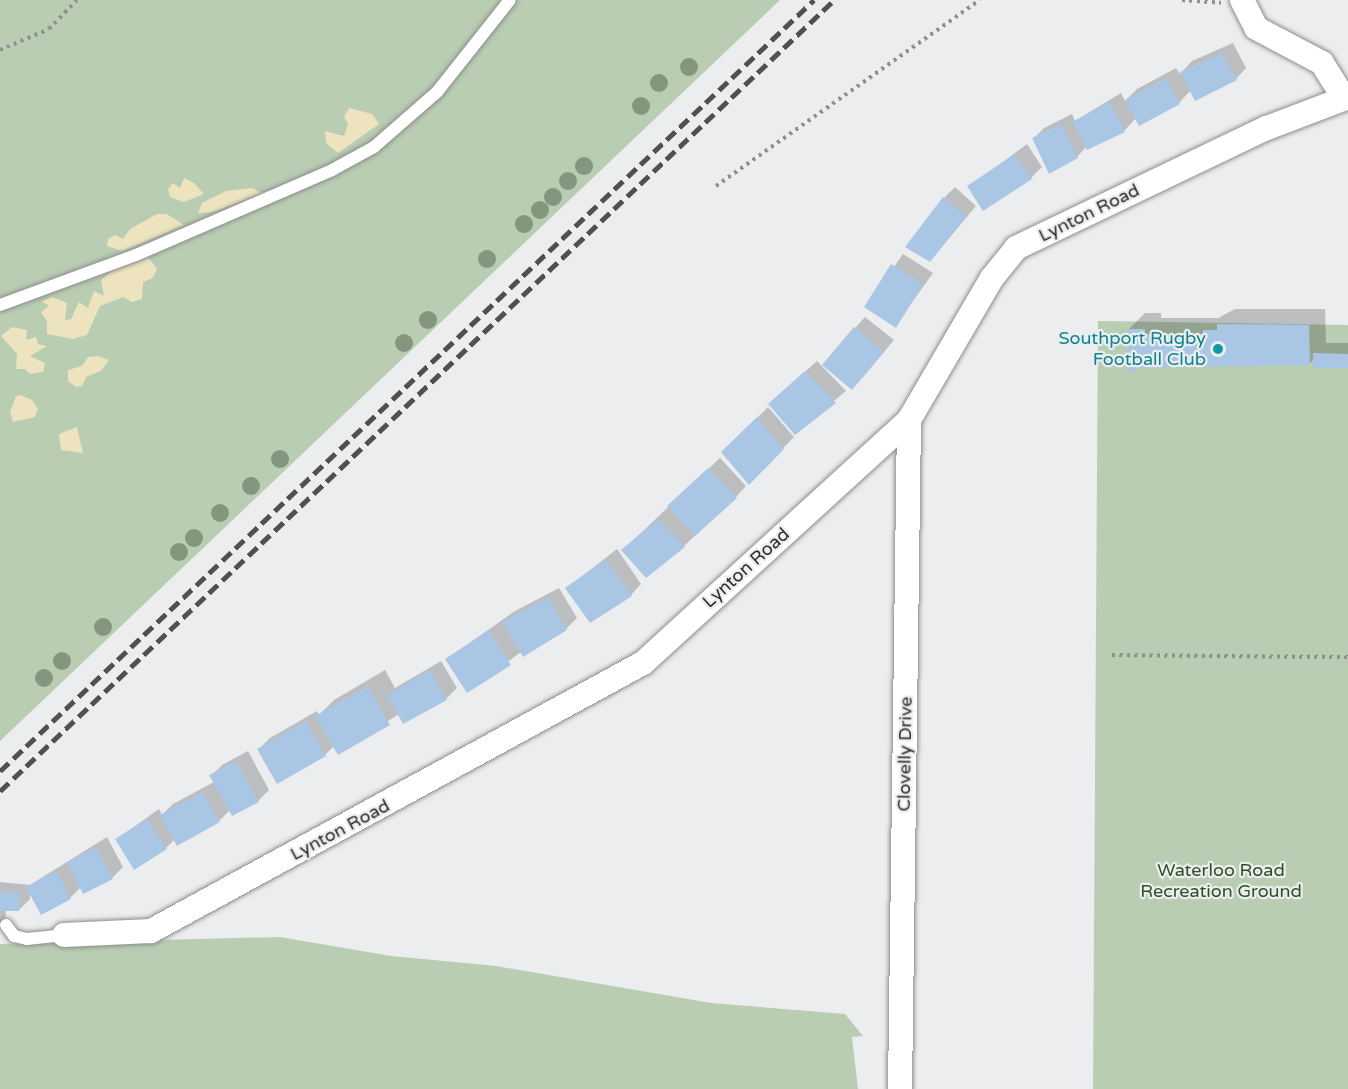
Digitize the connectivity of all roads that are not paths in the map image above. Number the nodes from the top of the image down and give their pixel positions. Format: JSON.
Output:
{"nodes":[{"id":1,"x":510,"y":0,"type":"edge"},
{"id":2,"x":1242,"y":2,"type":"edge"},
{"id":3,"x":1346,"y":97,"type":"edge"},
{"id":4,"x":0,"y":305,"type":"edge"},
{"id":5,"x":909,"y":420,"type":"junction"},
{"id":6,"x":6,"y":925,"type":"dead end"},
{"id":7,"x":64,"y":935,"type":"joint"},
{"id":8,"x":900,"y":1089,"type":"edge"}],
"edges":[{"from":1,"to":4,"type":"lane"},
{"from":2,"to":3,"type":"street"},
{"from":3,"to":5,"type":"street","name":"Lynton Road"},
{"from":5,"to":7,"type":"street","name":"Lynton Road"},
{"from":5,"to":8,"type":"street","name":"Clovelly Drive"},
{"from":6,"to":7,"type":"lane"}]}
